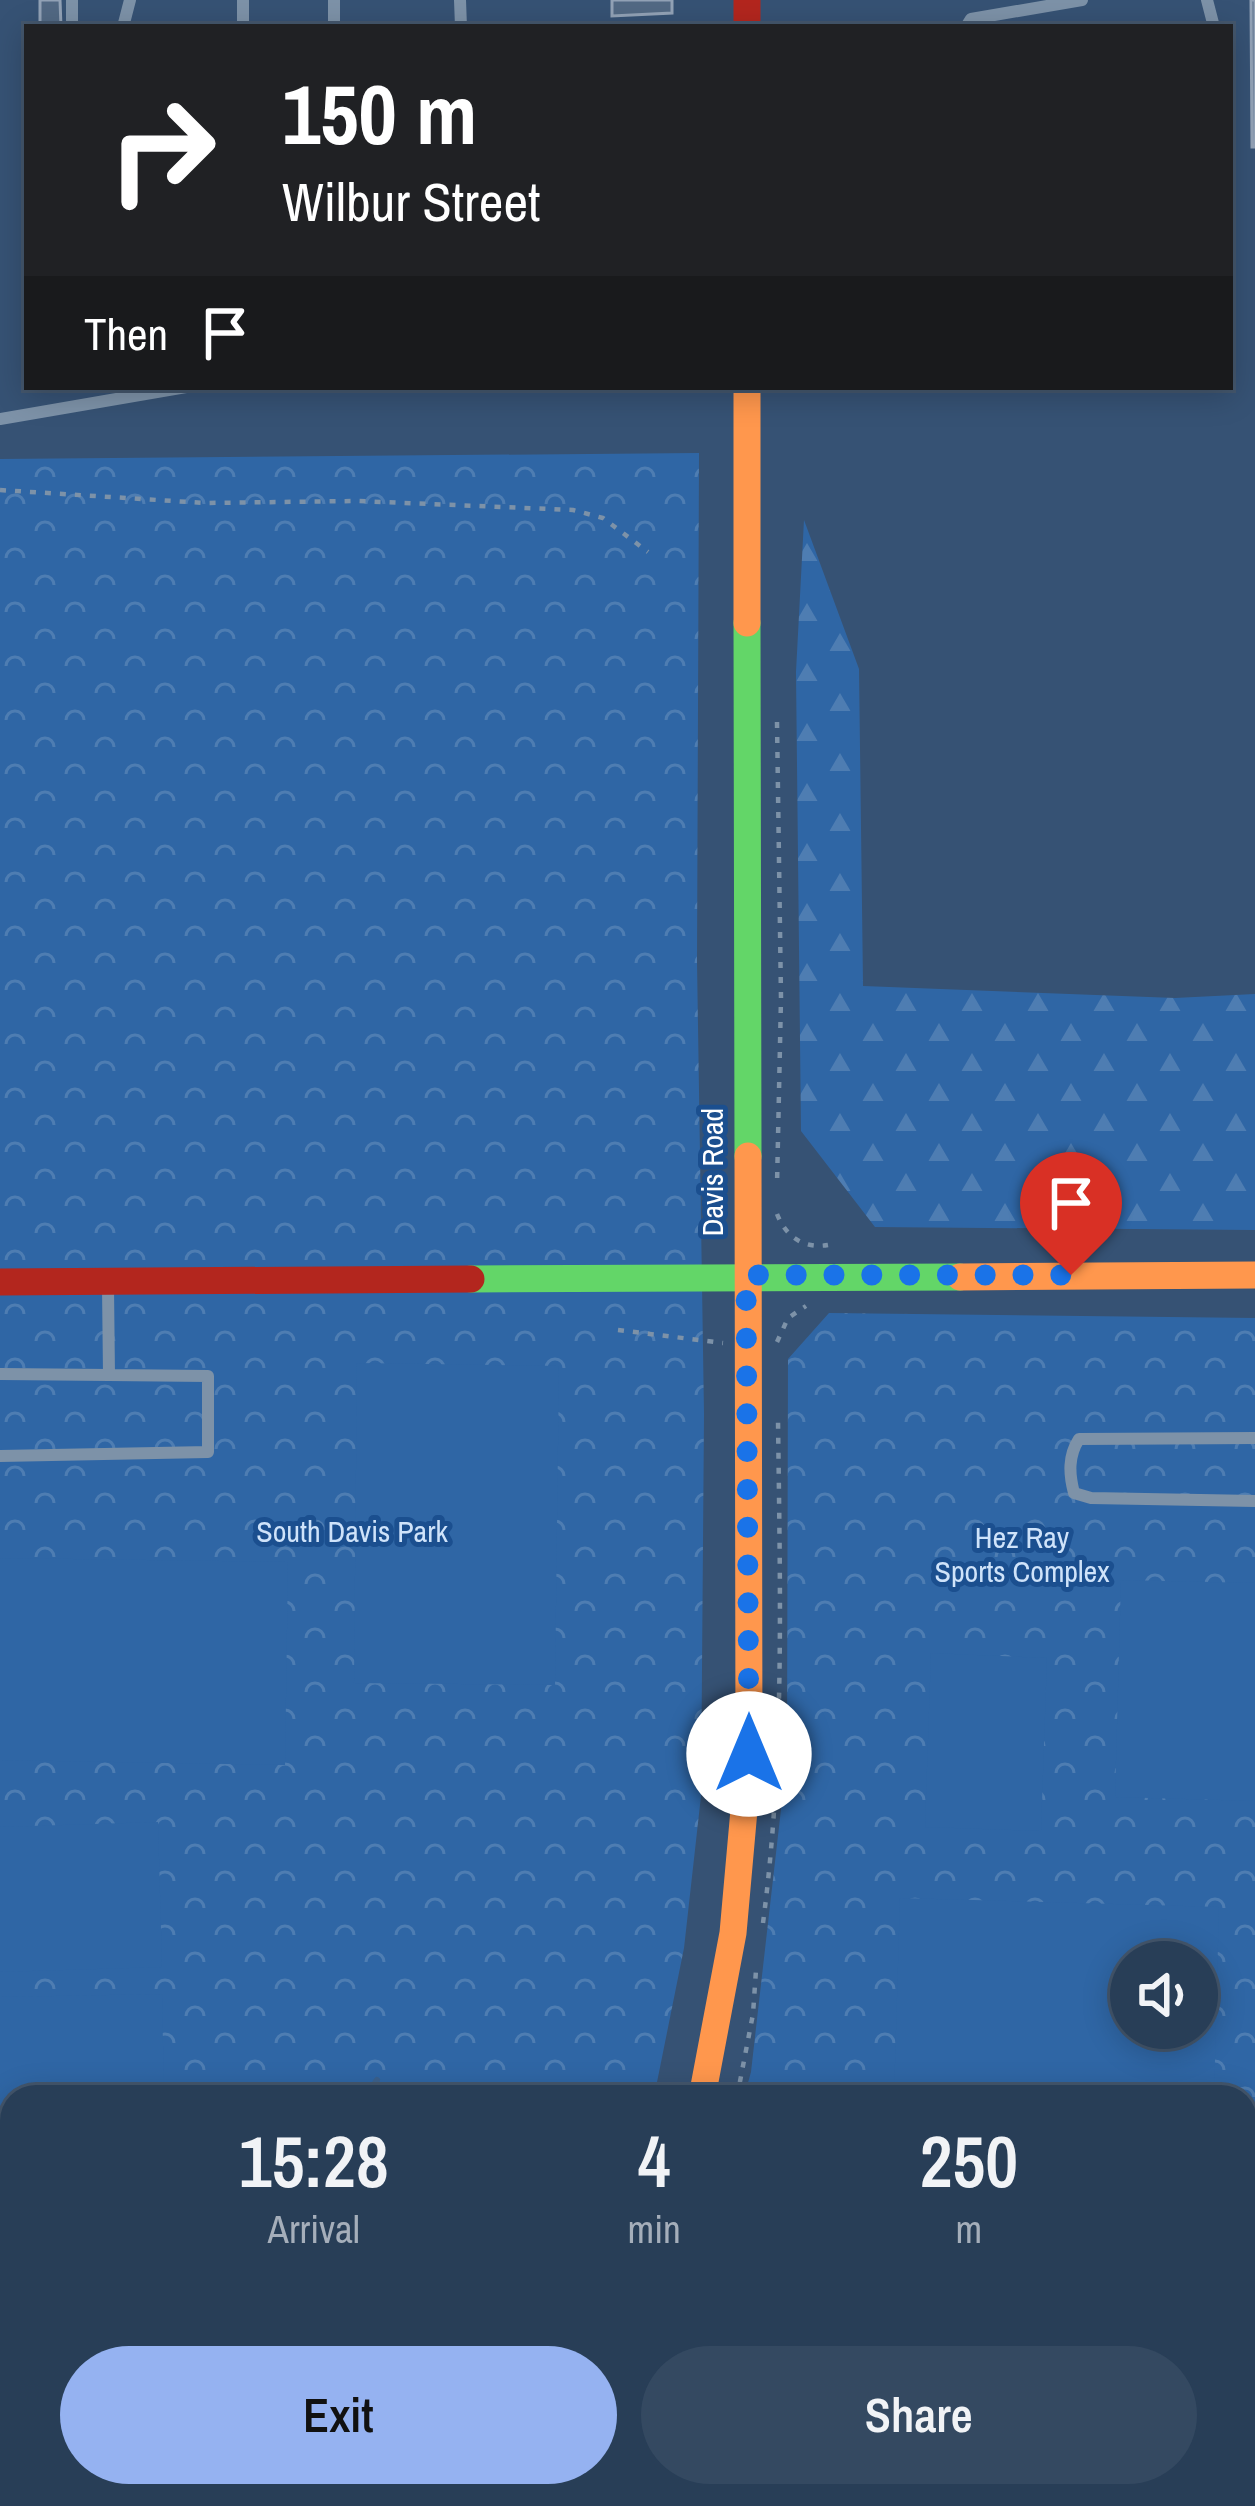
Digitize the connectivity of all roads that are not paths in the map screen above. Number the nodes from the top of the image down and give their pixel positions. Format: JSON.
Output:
{"nodes":[{"id":1,"x":1082,"y":0,"type":"edge"},
{"id":2,"x":967,"y":24,"type":"edge"},
{"id":3,"x":76,"y":390,"type":"edge"},
{"id":4,"x":152,"y":390,"type":"edge"},
{"id":5,"x":747,"y":390,"type":"edge"},
{"id":6,"x":77,"y":407,"type":"junction"},
{"id":7,"x":0,"y":419,"type":"edge"},
{"id":8,"x":746,"y":1275,"type":"junction"},
{"id":9,"x":1255,"y":1275,"type":"edge"},
{"id":10,"x":109,"y":1280,"type":"junction"},
{"id":11,"x":0,"y":1282,"type":"edge"},
{"id":12,"x":0,"y":1373,"type":"edge"},
{"id":13,"x":109,"y":1375,"type":"junction"},
{"id":14,"x":1255,"y":1438,"type":"edge"},
{"id":15,"x":0,"y":1456,"type":"edge"},
{"id":16,"x":1255,"y":1501,"type":"edge"},
{"id":17,"x":704,"y":2085,"type":"edge"}],
"edges":[{"from":1,"to":2,"type":"lane"},
{"from":3,"to":6,"type":"lane"},
{"from":4,"to":6,"type":"lane"},
{"from":5,"to":8,"type":"street","name":"Davis Road"},
{"from":6,"to":7,"type":"lane"},
{"from":8,"to":9,"type":"street"},
{"from":8,"to":10,"type":"street"},
{"from":8,"to":17,"type":"street","name":"Davis Road"},
{"from":10,"to":11,"type":"street"},
{"from":10,"to":13,"type":"lane"},
{"from":12,"to":13,"type":"lane"},
{"from":13,"to":15,"type":"lane"},
{"from":14,"to":16,"type":"lane"}]}
